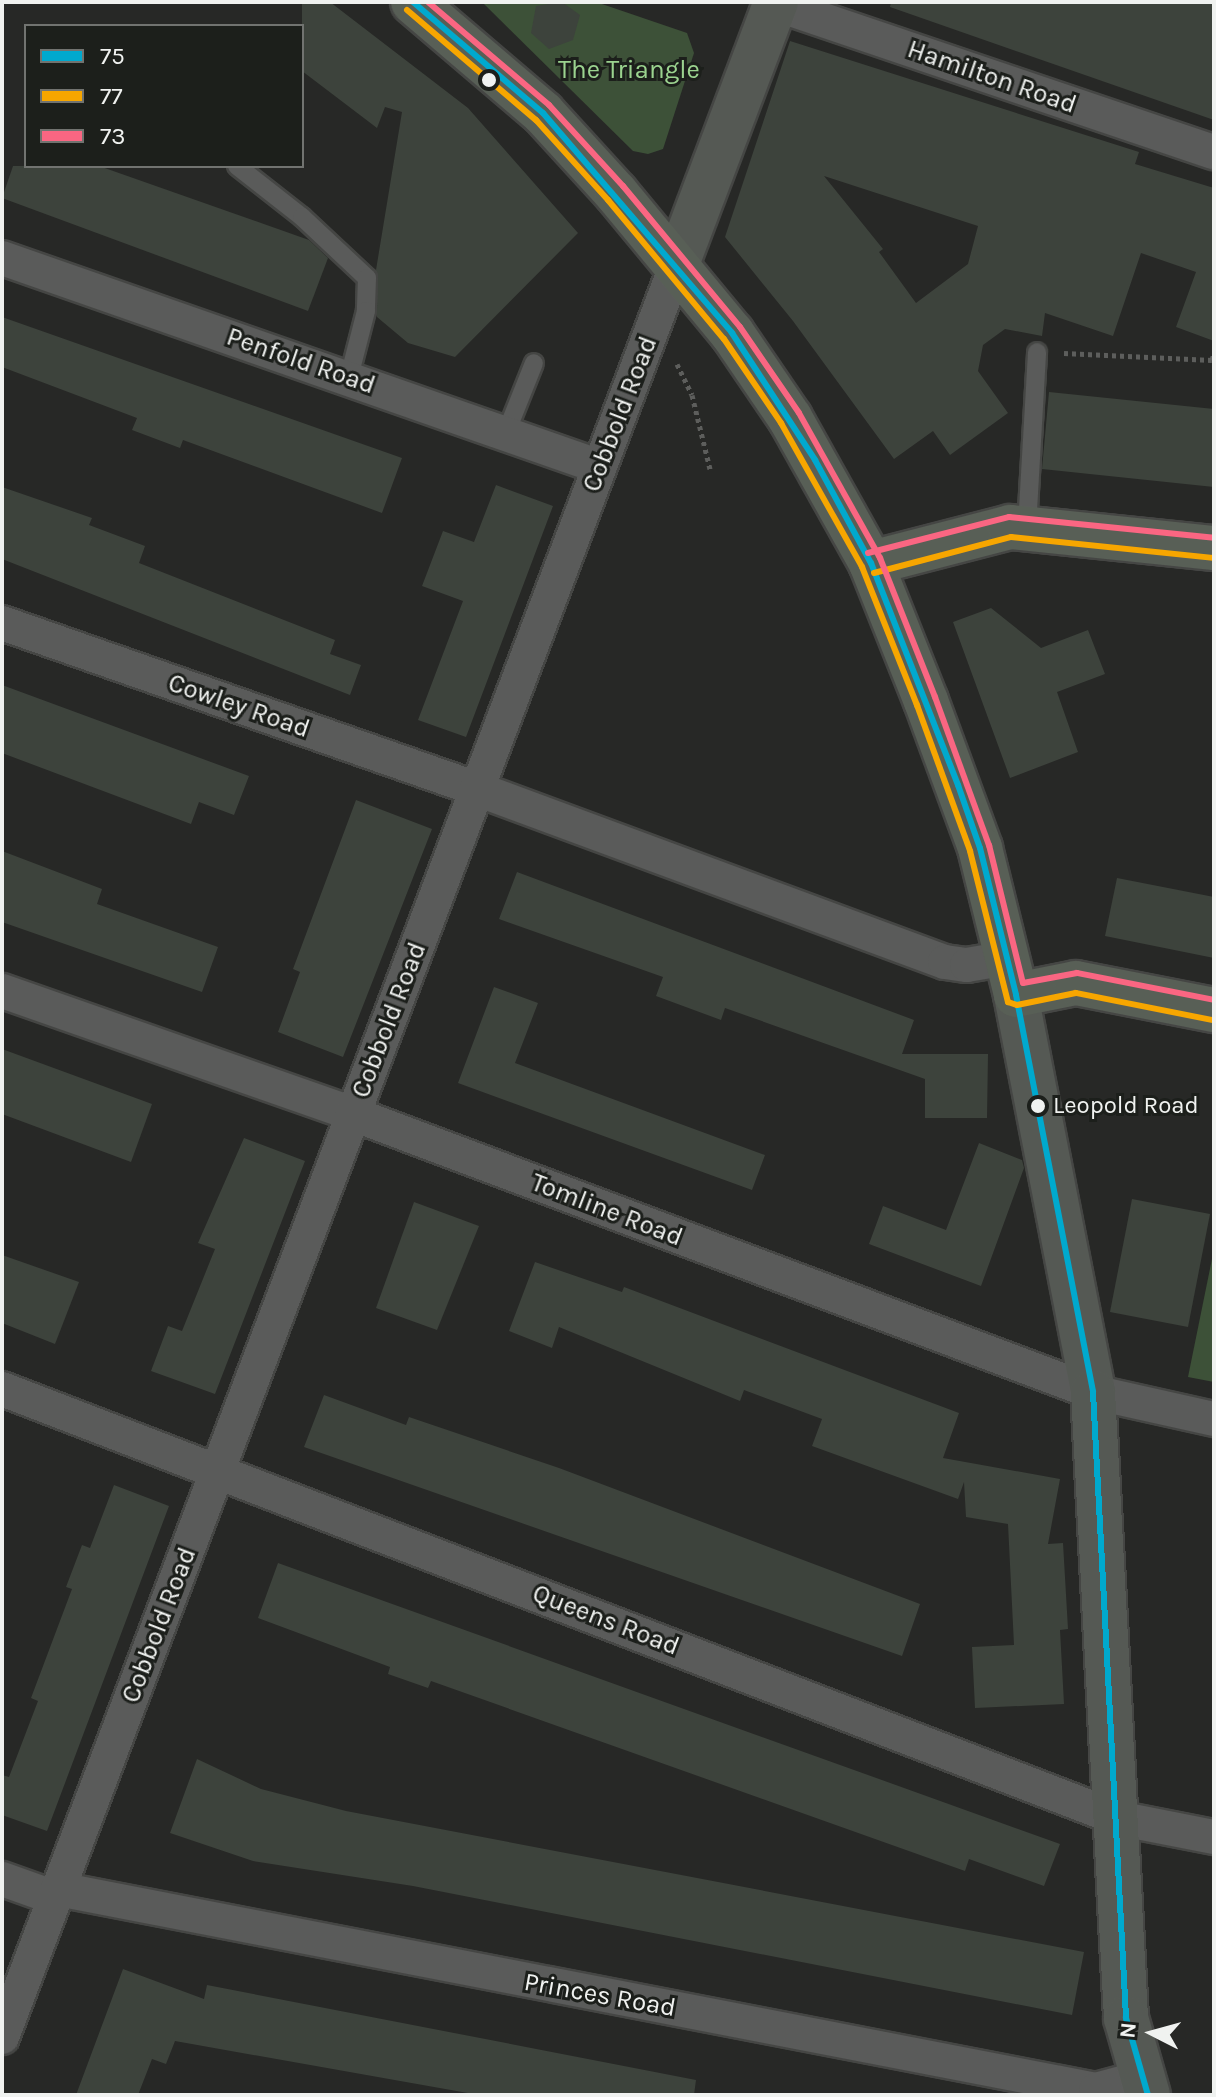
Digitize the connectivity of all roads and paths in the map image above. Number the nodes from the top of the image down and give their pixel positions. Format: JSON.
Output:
{"nodes":[{"id":1,"x":413,"y":2,"type":"edge"},
{"id":2,"x":774,"y":3,"type":"edge"},
{"id":3,"x":1214,"y":152,"type":"edge"},
{"id":4,"x":240,"y":168,"type":"edge"},
{"id":5,"x":2,"y":258,"type":"edge"},
{"id":6,"x":677,"y":264,"type":"junction"},
{"id":7,"x":649,"y":336,"type":"junction"},
{"id":8,"x":1037,"y":352,"type":"joint"},
{"id":9,"x":1214,"y":353,"type":"edge"},
{"id":10,"x":534,"y":363,"type":"dead end"},
{"id":11,"x":349,"y":377,"type":"junction"},
{"id":12,"x":506,"y":433,"type":"junction"},
{"id":13,"x":600,"y":467,"type":"junction"},
{"id":14,"x":710,"y":469,"type":"dead end"},
{"id":15,"x":1027,"y":527,"type":"junction"},
{"id":16,"x":1214,"y":548,"type":"edge"},
{"id":17,"x":871,"y":563,"type":"junction"},
{"id":18,"x":2,"y":623,"type":"edge"},
{"id":19,"x":477,"y":789,"type":"junction"},
{"id":20,"x":1012,"y":976,"type":"junction"},
{"id":21,"x":2,"y":991,"type":"edge"},
{"id":22,"x":1214,"y":1010,"type":"edge"},
{"id":23,"x":353,"y":1114,"type":"junction"},
{"id":24,"x":2,"y":1389,"type":"edge"},
{"id":25,"x":1093,"y":1392,"type":"junction"},
{"id":26,"x":1214,"y":1419,"type":"edge"},
{"id":27,"x":218,"y":1469,"type":"junction"},
{"id":28,"x":1117,"y":1818,"type":"junction"},
{"id":29,"x":1214,"y":1837,"type":"edge"},
{"id":30,"x":2,"y":1879,"type":"edge"},
{"id":31,"x":57,"y":1894,"type":"junction"},
{"id":32,"x":2,"y":2037,"type":"edge"},
{"id":33,"x":1144,"y":2086,"type":"edge"}],
"edges":[{"from":1,"to":6,"type":"main road"},
{"from":2,"to":3,"type":"street","name":"Hamilton Road"},
{"from":2,"to":6,"type":"street","name":"Cobbold Road"},
{"from":4,"to":11,"type":"lane"},
{"from":5,"to":11,"type":"street","name":"Penfold Road"},
{"from":6,"to":7,"type":"street","name":"Cobbold Road"},
{"from":6,"to":17,"type":"main road"},
{"from":7,"to":13,"type":"street","name":"Cobbold Road"},
{"from":7,"to":14,"type":"path"},
{"from":8,"to":9,"type":"path"},
{"from":8,"to":15,"type":"lane"},
{"from":10,"to":12,"type":"lane"},
{"from":11,"to":12,"type":"street","name":"Penfold Road"},
{"from":12,"to":13,"type":"street","name":"Penfold Road"},
{"from":13,"to":19,"type":"street","name":"Cobbold Road"},
{"from":15,"to":16,"type":"main road"},
{"from":15,"to":17,"type":"main road"},
{"from":17,"to":20,"type":"main road"},
{"from":18,"to":19,"type":"street","name":"Cowley Road"},
{"from":19,"to":20,"type":"street"},
{"from":19,"to":23,"type":"street","name":"Cobbold Road"},
{"from":20,"to":22,"type":"main road"},
{"from":20,"to":25,"type":"street"},
{"from":21,"to":23,"type":"street","name":"Tomline Road"},
{"from":23,"to":25,"type":"street","name":"Tomline Road"},
{"from":23,"to":27,"type":"street","name":"Cobbold Road"},
{"from":24,"to":27,"type":"street","name":"Queens Road"},
{"from":25,"to":26,"type":"street","name":"Tomline Road"},
{"from":25,"to":28,"type":"street"},
{"from":27,"to":28,"type":"street","name":"Queens Road"},
{"from":27,"to":31,"type":"street","name":"Cobbold Road"},
{"from":28,"to":29,"type":"street","name":"Queens Road"},
{"from":28,"to":33,"type":"street"},
{"from":30,"to":31,"type":"street","name":"Princes Road"},
{"from":31,"to":32,"type":"street","name":"Cobbold Road"},
{"from":31,"to":33,"type":"street","name":"Princes Road"}]}
